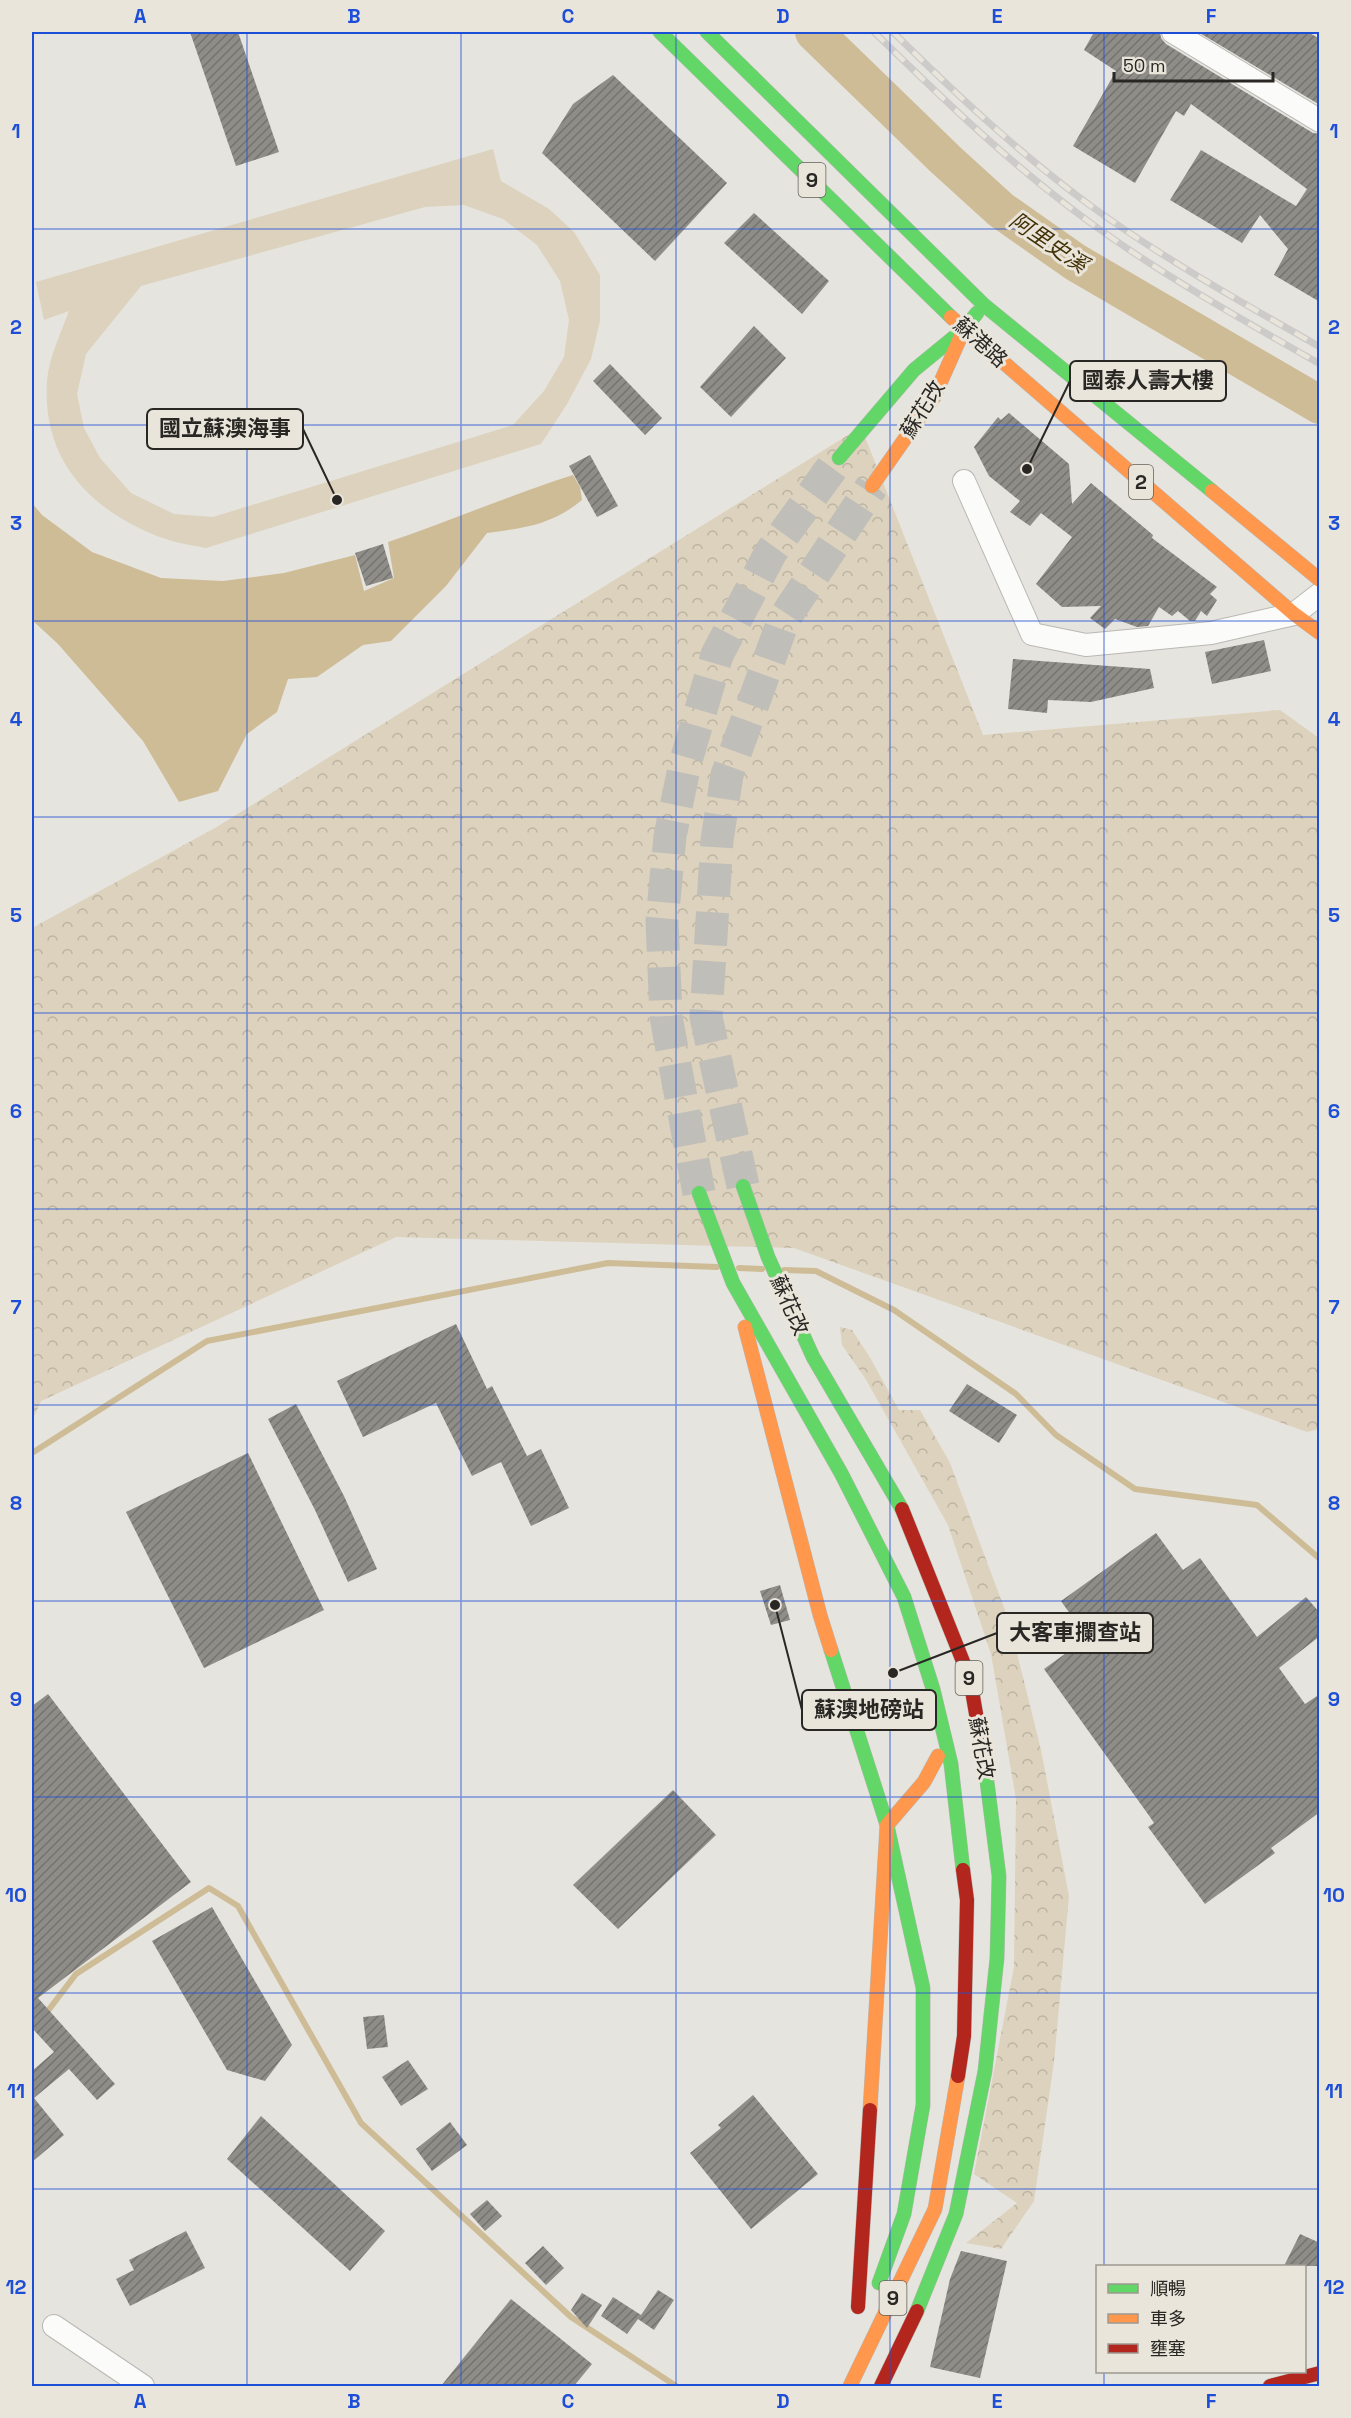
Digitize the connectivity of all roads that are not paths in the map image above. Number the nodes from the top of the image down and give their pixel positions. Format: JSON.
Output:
{"nodes":[{"id":1,"x":660,"y":32,"type":"edge"},
{"id":2,"x":707,"y":32,"type":"edge"},
{"id":3,"x":1173,"y":32,"type":"edge"},
{"id":4,"x":1320,"y":121,"type":"edge"},
{"id":5,"x":984,"y":305,"type":"junction"},
{"id":6,"x":964,"y":329,"type":"junction"},
{"id":7,"x":839,"y":458,"type":"tunnel mouth"},
{"id":8,"x":964,"y":481,"type":"dead end"},
{"id":9,"x":872,"y":486,"type":"tunnel mouth"},
{"id":10,"x":1320,"y":579,"type":"edge"},
{"id":11,"x":1320,"y":594,"type":"edge"},
{"id":12,"x":1294,"y":614,"type":"junction"},
{"id":13,"x":1320,"y":633,"type":"edge"},
{"id":14,"x":743,"y":1186,"type":"tunnel mouth"},
{"id":15,"x":699,"y":1193,"type":"tunnel mouth"},
{"id":16,"x":733,"y":1282,"type":"junction"},
{"id":17,"x":938,"y":1756,"type":"junction"},
{"id":18,"x":887,"y":1825,"type":"junction"},
{"id":19,"x":964,"y":2036,"type":"junction"},
{"id":20,"x":858,"y":2307,"type":"dead end"},
{"id":21,"x":863,"y":2322,"type":"dead end"},
{"id":22,"x":54,"y":2326,"type":"dead end"},
{"id":23,"x":850,"y":2354,"type":"dead end"},
{"id":24,"x":1320,"y":2373,"type":"edge"},
{"id":25,"x":837,"y":2379,"type":"dead end"},
{"id":26,"x":143,"y":2386,"type":"edge"},
{"id":27,"x":850,"y":2386,"type":"edge"},
{"id":28,"x":881,"y":2386,"type":"edge"},
{"id":29,"x":1270,"y":2386,"type":"edge"}],
"edges":[{"from":1,"to":6,"type":"main road","name":"蘇港路","number":"9"},
{"from":2,"to":5,"type":"main road","name":"蘇港路","number":"9"},
{"from":3,"to":4,"type":"street"},
{"from":5,"to":6,"type":"main road","name":"蘇花改"},
{"from":5,"to":10,"type":"main road","name":"蘇港路","number":"2"},
{"from":6,"to":7,"type":"main road","name":"蘇花改"},
{"from":6,"to":9,"type":"main road","name":"蘇花改"},
{"from":6,"to":12,"type":"main road","name":"蘇港路","number":"2"},
{"from":8,"to":12,"type":"street"},
{"from":11,"to":12,"type":"street"},
{"from":12,"to":13,"type":"main road","name":"蘇港路","number":"2"},
{"from":14,"to":28,"type":"main road","name":"蘇花改","number":"9"},
{"from":15,"to":16,"type":"main road","name":"蘇花改","number":"9"},
{"from":16,"to":17,"type":"main road"},
{"from":16,"to":18,"type":"main road"},
{"from":16,"to":19,"type":"main road","name":"蘇花改","number":"9"},
{"from":17,"to":18,"type":"main road"},
{"from":17,"to":19,"type":"main road"},
{"from":18,"to":20,"type":"main road"},
{"from":18,"to":21,"type":"main road"},
{"from":19,"to":27,"type":"main road","name":"蘇花改","number":"9"},
{"from":22,"to":26,"type":"street"},
{"from":23,"to":25,"type":"main road"},
{"from":24,"to":29,"type":"main road"}]}
